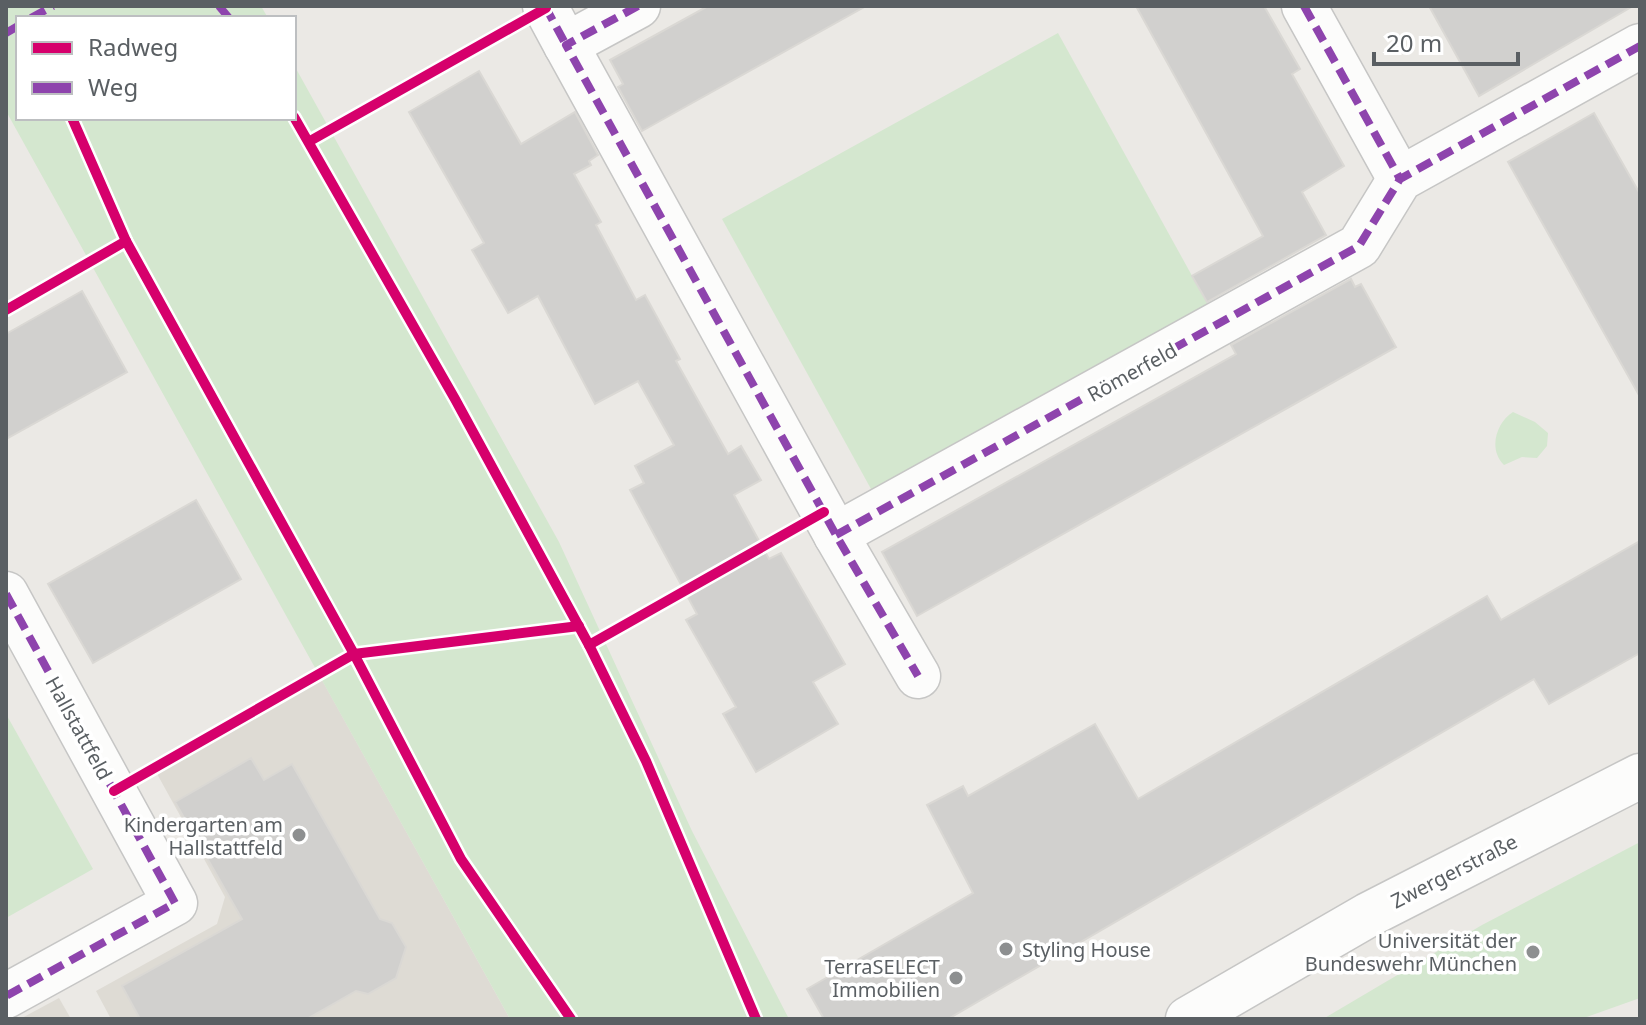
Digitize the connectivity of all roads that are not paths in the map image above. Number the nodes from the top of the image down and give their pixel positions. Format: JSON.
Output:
{"nodes":[{"id":1,"x":545,"y":6,"type":"edge"},
{"id":2,"x":638,"y":6,"type":"edge"},
{"id":3,"x":1304,"y":6,"type":"edge"},
{"id":4,"x":566,"y":45,"type":"junction"},
{"id":5,"x":1640,"y":46,"type":"edge"},
{"id":6,"x":1400,"y":179,"type":"junction"},
{"id":7,"x":836,"y":535,"type":"junction"},
{"id":8,"x":6,"y":594,"type":"edge"},
{"id":9,"x":918,"y":676,"type":"dead end"},
{"id":10,"x":1640,"y":776,"type":"edge"},
{"id":11,"x":6,"y":996,"type":"edge"},
{"id":12,"x":1188,"y":1019,"type":"edge"}],
"edges":[{"from":1,"to":4,"type":"street"},
{"from":2,"to":4,"type":"street"},
{"from":3,"to":6,"type":"street"},
{"from":4,"to":7,"type":"street"},
{"from":5,"to":6,"type":"street","name":"Römerfeld"},
{"from":6,"to":7,"type":"street","name":"Römerfeld"},
{"from":7,"to":9,"type":"street"},
{"from":8,"to":11,"type":"street","name":"Hallstattfeld"},
{"from":10,"to":12,"type":"street","name":"Zwergerstraße"}]}
